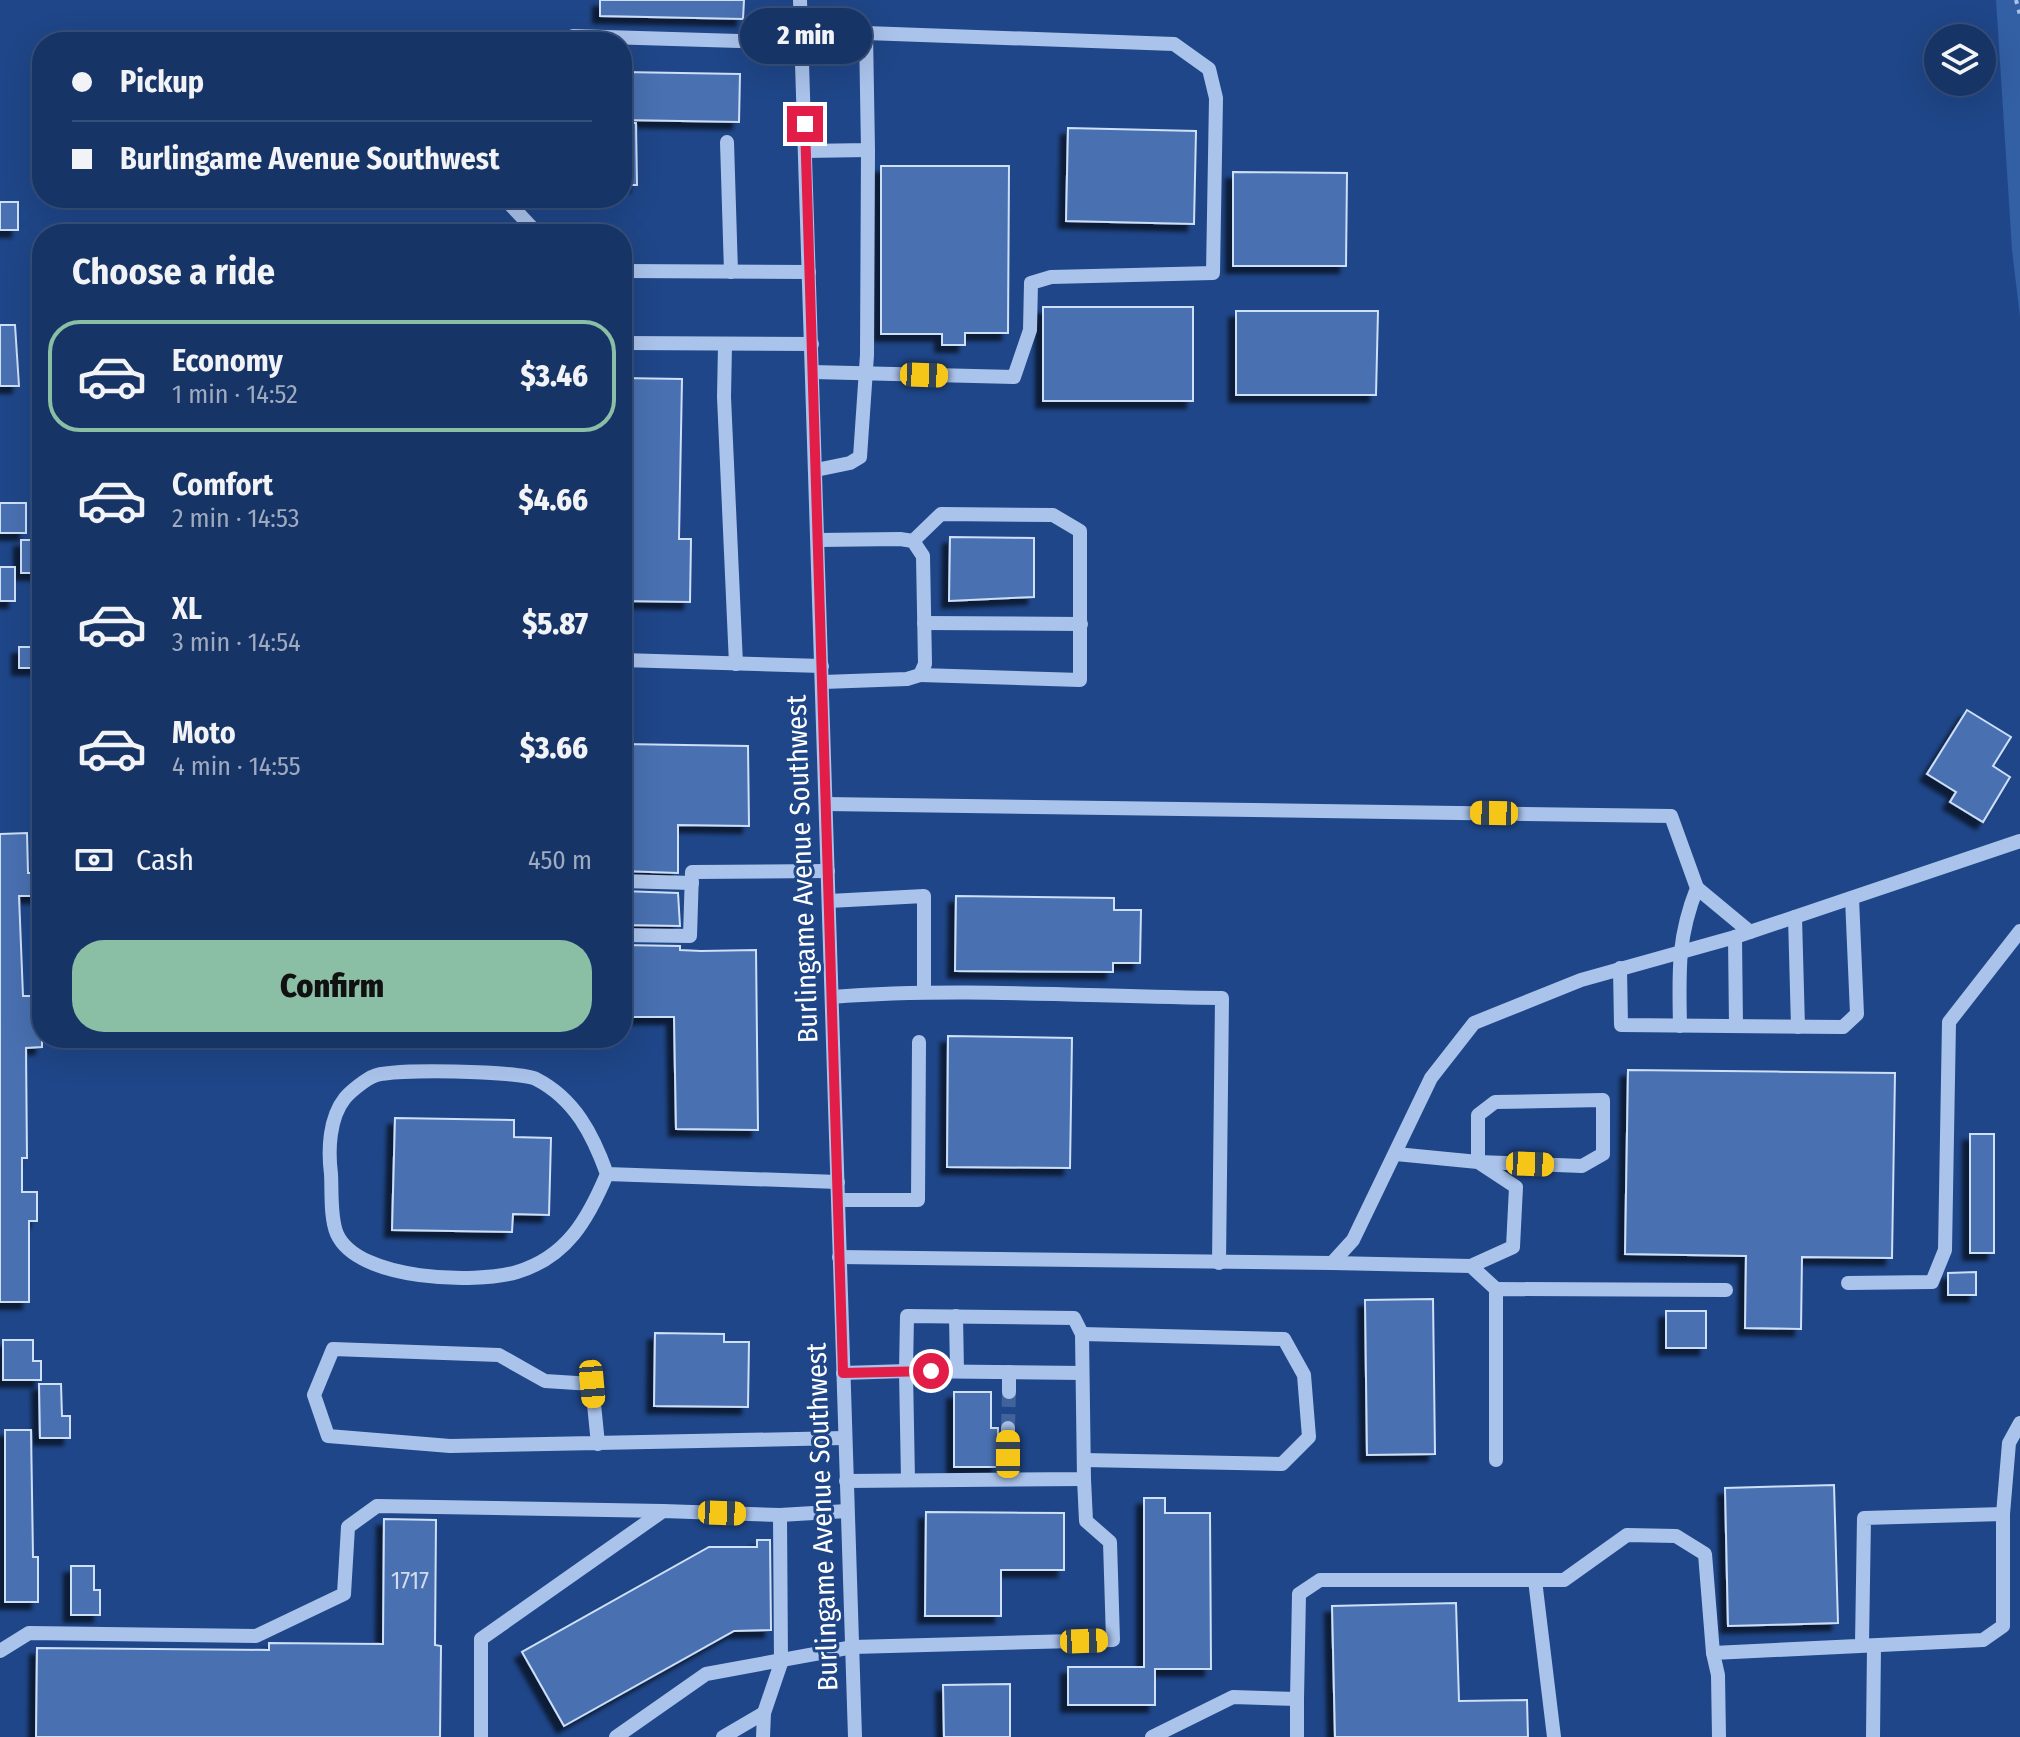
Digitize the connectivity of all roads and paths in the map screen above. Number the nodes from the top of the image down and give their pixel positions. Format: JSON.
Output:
{"nodes":[{"id":1,"x":800,"y":0,"type":"edge"},
{"id":2,"x":2016,"y":0,"type":"edge"},
{"id":3,"x":2020,"y":15,"type":"edge"},
{"id":4,"x":866,"y":33,"type":"junction"},
{"id":5,"x":632,"y":37,"type":"edge"},
{"id":6,"x":802,"y":38,"type":"junction"},
{"id":7,"x":727,"y":142,"type":"dead end"},
{"id":8,"x":868,"y":150,"type":"junction"},
{"id":9,"x":805,"y":151,"type":"junction"},
{"id":10,"x":513,"y":208,"type":"edge"},
{"id":11,"x":529,"y":224,"type":"edge"},
{"id":12,"x":632,"y":271,"type":"edge"},
{"id":13,"x":731,"y":272,"type":"junction"},
{"id":14,"x":809,"y":272,"type":"junction"},
{"id":15,"x":632,"y":343,"type":"edge"},
{"id":16,"x":812,"y":344,"type":"junction"},
{"id":17,"x":725,"y":345,"type":"junction"},
{"id":18,"x":813,"y":372,"type":"junction"},
{"id":19,"x":863,"y":373,"type":"junction"},
{"id":20,"x":816,"y":470,"type":"junction"},
{"id":21,"x":818,"y":540,"type":"junction"},
{"id":22,"x":913,"y":541,"type":"junction"},
{"id":23,"x":924,"y":623,"type":"junction"},
{"id":24,"x":1081,"y":624,"type":"junction"},
{"id":25,"x":632,"y":660,"type":"edge"},
{"id":26,"x":736,"y":664,"type":"junction"},
{"id":27,"x":822,"y":666,"type":"junction"},
{"id":28,"x":920,"y":675,"type":"junction"},
{"id":29,"x":823,"y":682,"type":"junction"},
{"id":30,"x":826,"y":804,"type":"junction"},
{"id":31,"x":2020,"y":841,"type":"edge"},
{"id":32,"x":828,"y":871,"type":"junction"},
{"id":33,"x":632,"y":881,"type":"edge"},
{"id":34,"x":692,"y":883,"type":"junction"},
{"id":35,"x":1697,"y":888,"type":"junction"},
{"id":36,"x":1852,"y":898,"type":"junction"},
{"id":37,"x":829,"y":901,"type":"junction"},
{"id":38,"x":1795,"y":917,"type":"junction"},
{"id":39,"x":2020,"y":931,"type":"edge"},
{"id":40,"x":1750,"y":932,"type":"junction"},
{"id":41,"x":632,"y":935,"type":"edge"},
{"id":42,"x":1735,"y":937,"type":"junction"},
{"id":43,"x":1678,"y":951,"type":"junction"},
{"id":44,"x":1620,"y":968,"type":"junction"},
{"id":45,"x":924,"y":991,"type":"junction"},
{"id":46,"x":832,"y":997,"type":"junction"},
{"id":47,"x":1680,"y":1026,"type":"junction"},
{"id":48,"x":1736,"y":1026,"type":"junction"},
{"id":49,"x":1798,"y":1027,"type":"junction"},
{"id":50,"x":919,"y":1042,"type":"dead end"},
{"id":51,"x":1396,"y":1154,"type":"junction"},
{"id":52,"x":1478,"y":1162,"type":"junction"},
{"id":53,"x":607,"y":1174,"type":"junction"},
{"id":54,"x":838,"y":1182,"type":"junction"},
{"id":55,"x":838,"y":1200,"type":"junction"},
{"id":56,"x":839,"y":1257,"type":"junction"},
{"id":57,"x":1219,"y":1263,"type":"junction"},
{"id":58,"x":1332,"y":1263,"type":"junction"},
{"id":59,"x":1471,"y":1266,"type":"junction"},
{"id":60,"x":1848,"y":1283,"type":"dead end"},
{"id":61,"x":1496,"y":1289,"type":"junction"},
{"id":62,"x":1726,"y":1290,"type":"dead end"},
{"id":63,"x":956,"y":1316,"type":"junction"},
{"id":64,"x":1082,"y":1334,"type":"junction"},
{"id":65,"x":906,"y":1371,"type":"junction"},
{"id":66,"x":957,"y":1371,"type":"junction"},
{"id":67,"x":1009,"y":1372,"type":"junction"},
{"id":68,"x":843,"y":1373,"type":"junction"},
{"id":69,"x":1082,"y":1373,"type":"junction"},
{"id":70,"x":1009,"y":1392,"type":"tunnel mouth"},
{"id":71,"x":2020,"y":1423,"type":"edge"},
{"id":72,"x":1008,"y":1428,"type":"tunnel mouth"},
{"id":73,"x":844,"y":1438,"type":"junction"},
{"id":74,"x":598,"y":1444,"type":"junction"},
{"id":75,"x":1084,"y":1460,"type":"junction"},
{"id":76,"x":1496,"y":1460,"type":"dead end"},
{"id":77,"x":1008,"y":1479,"type":"junction"},
{"id":78,"x":1084,"y":1479,"type":"junction"},
{"id":79,"x":908,"y":1480,"type":"junction"},
{"id":80,"x":846,"y":1481,"type":"junction"},
{"id":81,"x":663,"y":1511,"type":"junction"},
{"id":82,"x":847,"y":1511,"type":"junction"},
{"id":83,"x":2003,"y":1514,"type":"junction"},
{"id":84,"x":780,"y":1515,"type":"junction"},
{"id":85,"x":1535,"y":1580,"type":"junction"},
{"id":86,"x":1868,"y":1645,"type":"junction"},
{"id":87,"x":853,"y":1647,"type":"junction"},
{"id":88,"x":0,"y":1651,"type":"edge"},
{"id":89,"x":1713,"y":1653,"type":"junction"},
{"id":90,"x":781,"y":1663,"type":"junction"},
{"id":91,"x":1297,"y":1699,"type":"junction"},
{"id":92,"x":764,"y":1713,"type":"junction"},
{"id":93,"x":481,"y":1737,"type":"edge"},
{"id":94,"x":616,"y":1737,"type":"edge"},
{"id":95,"x":723,"y":1737,"type":"edge"},
{"id":96,"x":763,"y":1737,"type":"edge"},
{"id":97,"x":855,"y":1737,"type":"edge"},
{"id":98,"x":1152,"y":1737,"type":"edge"},
{"id":99,"x":1297,"y":1737,"type":"edge"},
{"id":100,"x":1554,"y":1737,"type":"edge"},
{"id":101,"x":1719,"y":1737,"type":"edge"},
{"id":102,"x":1873,"y":1737,"type":"edge"}],
"edges":[{"from":1,"to":6,"type":"street","name":"Burlingame Avenue Southwest"},
{"from":2,"to":3,"type":"path"},
{"from":4,"to":6,"type":"street"},
{"from":4,"to":8,"type":"street"},
{"from":4,"to":19,"type":"street"},
{"from":5,"to":6,"type":"street"},
{"from":6,"to":9,"type":"street","name":"Burlingame Avenue Southwest"},
{"from":7,"to":13,"type":"street"},
{"from":8,"to":9,"type":"street"},
{"from":8,"to":19,"type":"street"},
{"from":9,"to":14,"type":"street","name":"Burlingame Avenue Southwest"},
{"from":10,"to":11,"type":"street"},
{"from":12,"to":13,"type":"street"},
{"from":13,"to":14,"type":"street"},
{"from":14,"to":16,"type":"street","name":"Burlingame Avenue Southwest"},
{"from":15,"to":17,"type":"street"},
{"from":16,"to":17,"type":"street"},
{"from":16,"to":18,"type":"street","name":"Burlingame Avenue Southwest"},
{"from":17,"to":26,"type":"street"},
{"from":18,"to":19,"type":"street"},
{"from":18,"to":20,"type":"street","name":"Burlingame Avenue Southwest"},
{"from":19,"to":20,"type":"street"},
{"from":20,"to":21,"type":"street","name":"Burlingame Avenue Southwest"},
{"from":21,"to":22,"type":"street"},
{"from":21,"to":27,"type":"street","name":"Burlingame Avenue Southwest"},
{"from":22,"to":23,"type":"street"},
{"from":22,"to":24,"type":"street"},
{"from":23,"to":24,"type":"street"},
{"from":23,"to":28,"type":"street"},
{"from":24,"to":28,"type":"street"},
{"from":25,"to":26,"type":"street"},
{"from":26,"to":27,"type":"street"},
{"from":27,"to":29,"type":"street","name":"Burlingame Avenue Southwest"},
{"from":28,"to":29,"type":"street"},
{"from":29,"to":30,"type":"street","name":"Burlingame Avenue Southwest"},
{"from":30,"to":32,"type":"street","name":"Burlingame Avenue Southwest"},
{"from":30,"to":35,"type":"street"},
{"from":31,"to":36,"type":"street"},
{"from":32,"to":34,"type":"street"},
{"from":32,"to":37,"type":"street","name":"Burlingame Avenue Southwest"},
{"from":33,"to":34,"type":"street"},
{"from":34,"to":41,"type":"street"},
{"from":35,"to":40,"type":"street"},
{"from":35,"to":43,"type":"street"},
{"from":36,"to":38,"type":"street"},
{"from":36,"to":49,"type":"street"},
{"from":37,"to":45,"type":"street"},
{"from":37,"to":46,"type":"street","name":"Burlingame Avenue Southwest"},
{"from":38,"to":40,"type":"street"},
{"from":38,"to":49,"type":"street"},
{"from":39,"to":60,"type":"street"},
{"from":40,"to":42,"type":"street"},
{"from":42,"to":43,"type":"street"},
{"from":42,"to":48,"type":"street"},
{"from":43,"to":44,"type":"street"},
{"from":43,"to":47,"type":"street"},
{"from":44,"to":47,"type":"street"},
{"from":44,"to":51,"type":"street"},
{"from":45,"to":46,"type":"street"},
{"from":45,"to":57,"type":"street"},
{"from":46,"to":54,"type":"street","name":"Burlingame Avenue Southwest"},
{"from":47,"to":48,"type":"street"},
{"from":48,"to":49,"type":"street"},
{"from":50,"to":55,"type":"street"},
{"from":51,"to":52,"type":"street"},
{"from":51,"to":58,"type":"street"},
{"from":52,"to":52,"type":"street"},
{"from":52,"to":59,"type":"street"},
{"from":53,"to":53,"type":"street"},
{"from":53,"to":54,"type":"street"},
{"from":54,"to":55,"type":"street","name":"Burlingame Avenue Southwest"},
{"from":55,"to":56,"type":"street","name":"Burlingame Avenue Southwest"},
{"from":56,"to":57,"type":"street"},
{"from":56,"to":68,"type":"street","name":"Burlingame Avenue Southwest"},
{"from":57,"to":58,"type":"street"},
{"from":58,"to":59,"type":"street"},
{"from":59,"to":61,"type":"street"},
{"from":61,"to":62,"type":"street"},
{"from":61,"to":76,"type":"street"},
{"from":63,"to":64,"type":"street"},
{"from":63,"to":65,"type":"street"},
{"from":63,"to":66,"type":"street"},
{"from":64,"to":69,"type":"street"},
{"from":64,"to":75,"type":"street"},
{"from":65,"to":66,"type":"street"},
{"from":65,"to":68,"type":"street"},
{"from":65,"to":79,"type":"street"},
{"from":66,"to":67,"type":"street"},
{"from":67,"to":69,"type":"street"},
{"from":67,"to":70,"type":"street"},
{"from":68,"to":73,"type":"street","name":"Burlingame Avenue Southwest"},
{"from":69,"to":75,"type":"street"},
{"from":71,"to":83,"type":"street"},
{"from":72,"to":77,"type":"street"},
{"from":73,"to":74,"type":"street"},
{"from":73,"to":80,"type":"street","name":"Burlingame Avenue Southwest"},
{"from":74,"to":74,"type":"street"},
{"from":75,"to":78,"type":"street"},
{"from":77,"to":78,"type":"street"},
{"from":77,"to":79,"type":"street"},
{"from":78,"to":87,"type":"street"},
{"from":79,"to":80,"type":"street"},
{"from":80,"to":82,"type":"street","name":"Burlingame Avenue Southwest"},
{"from":81,"to":84,"type":"street"},
{"from":81,"to":88,"type":"street"},
{"from":81,"to":93,"type":"street"},
{"from":82,"to":84,"type":"street"},
{"from":82,"to":87,"type":"street","name":"Burlingame Avenue Southwest"},
{"from":83,"to":86,"type":"street"},
{"from":83,"to":86,"type":"street"},
{"from":84,"to":90,"type":"street"},
{"from":85,"to":89,"type":"street"},
{"from":85,"to":91,"type":"street"},
{"from":85,"to":100,"type":"street"},
{"from":86,"to":89,"type":"street"},
{"from":86,"to":102,"type":"street"},
{"from":87,"to":90,"type":"street"},
{"from":87,"to":97,"type":"street","name":"Burlingame Avenue Southwest"},
{"from":89,"to":101,"type":"street"},
{"from":90,"to":92,"type":"street"},
{"from":90,"to":94,"type":"street"},
{"from":91,"to":98,"type":"street"},
{"from":91,"to":99,"type":"street"},
{"from":92,"to":95,"type":"street"},
{"from":92,"to":96,"type":"street"}]}
